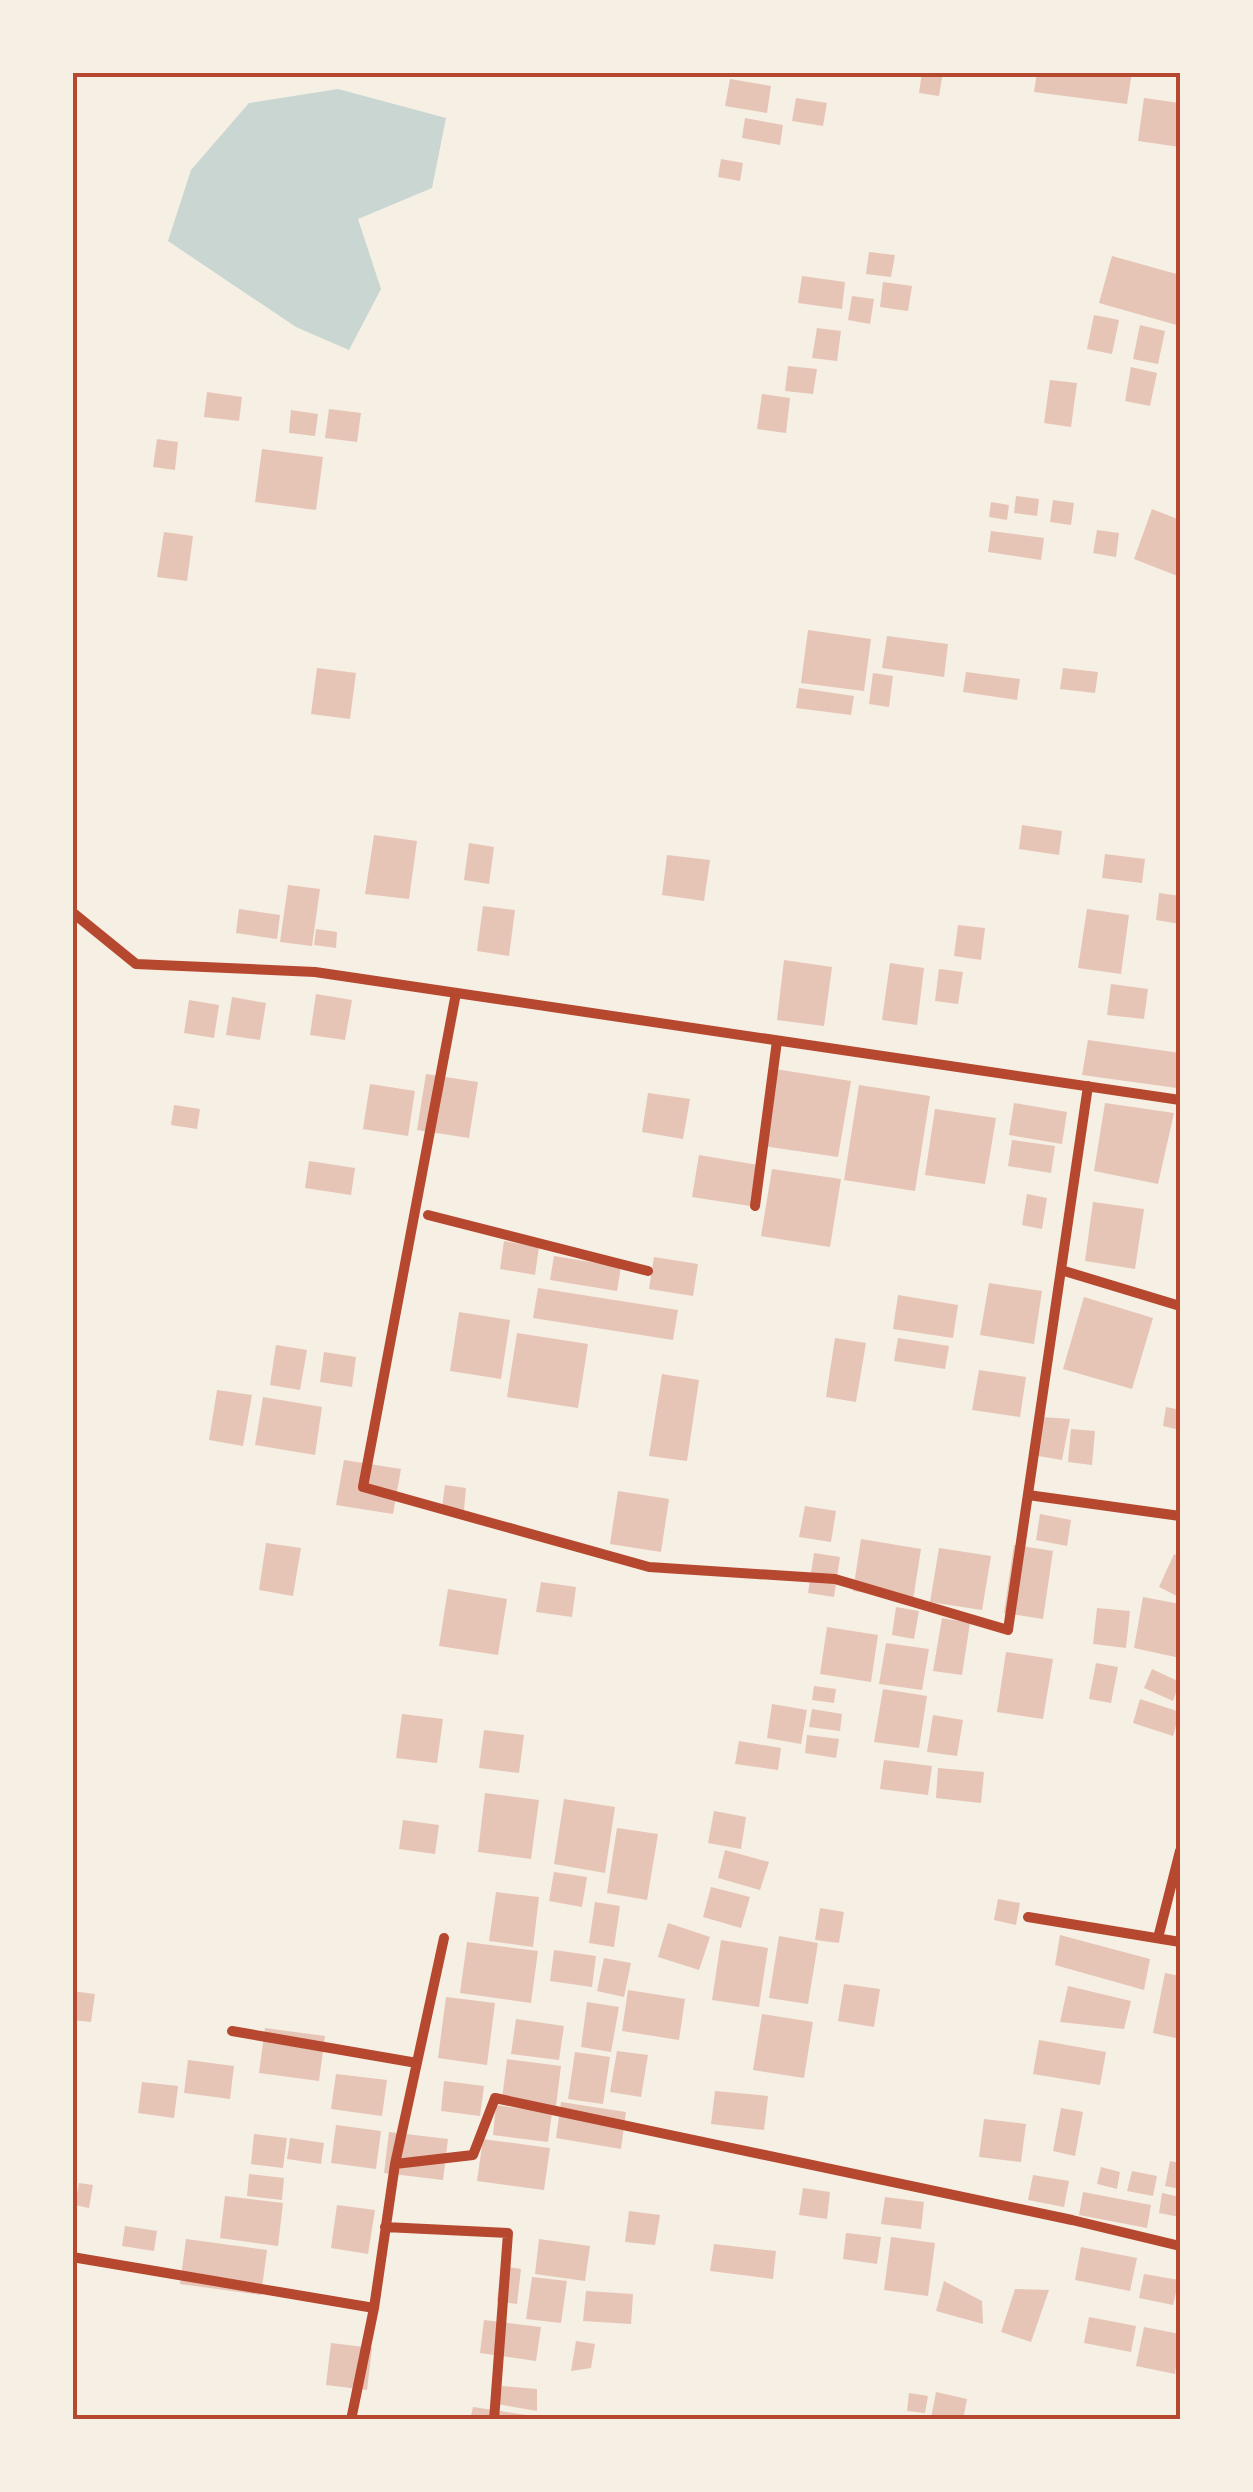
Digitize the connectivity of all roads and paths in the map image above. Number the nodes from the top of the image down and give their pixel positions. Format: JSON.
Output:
{"nodes":[{"id":1,"x":72,"y":912,"type":"edge"},
{"id":2,"x":456,"y":993,"type":"junction"},
{"id":3,"x":777,"y":1041,"type":"junction"},
{"id":4,"x":1088,"y":1086,"type":"junction"},
{"id":5,"x":1180,"y":1100,"type":"edge"},
{"id":6,"x":755,"y":1206,"type":"dead end"},
{"id":7,"x":428,"y":1215,"type":"dead end"},
{"id":8,"x":1061,"y":1270,"type":"junction"},
{"id":9,"x":648,"y":1271,"type":"dead end"},
{"id":10,"x":1180,"y":1306,"type":"edge"},
{"id":11,"x":1028,"y":1495,"type":"junction"},
{"id":12,"x":1180,"y":1516,"type":"edge"},
{"id":13,"x":1180,"y":1851,"type":"edge"},
{"id":14,"x":1028,"y":1916,"type":"dead end"},
{"id":15,"x":444,"y":1938,"type":"dead end"},
{"id":16,"x":1158,"y":1938,"type":"junction"},
{"id":17,"x":1180,"y":1942,"type":"edge"},
{"id":18,"x":232,"y":2031,"type":"dead end"},
{"id":19,"x":417,"y":2062,"type":"junction"},
{"id":20,"x":395,"y":2164,"type":"junction"},
{"id":21,"x":386,"y":2227,"type":"junction"},
{"id":22,"x":1180,"y":2246,"type":"edge"},
{"id":23,"x":72,"y":2257,"type":"edge"},
{"id":24,"x":374,"y":2308,"type":"junction"},
{"id":25,"x":351,"y":2420,"type":"edge"},
{"id":26,"x":494,"y":2420,"type":"edge"}],
"edges":[{"from":1,"to":2,"type":"street"},
{"from":2,"to":3,"type":"street"},
{"from":2,"to":11,"type":"street"},
{"from":3,"to":4,"type":"street"},
{"from":3,"to":6,"type":"street"},
{"from":4,"to":5,"type":"street"},
{"from":4,"to":8,"type":"street"},
{"from":7,"to":9,"type":"street"},
{"from":8,"to":10,"type":"street"},
{"from":8,"to":11,"type":"street"},
{"from":11,"to":12,"type":"street"},
{"from":13,"to":16,"type":"street"},
{"from":14,"to":16,"type":"street"},
{"from":15,"to":19,"type":"street"},
{"from":16,"to":17,"type":"street"},
{"from":18,"to":19,"type":"street"},
{"from":19,"to":20,"type":"street"},
{"from":20,"to":21,"type":"street"},
{"from":20,"to":22,"type":"street"},
{"from":21,"to":24,"type":"street"},
{"from":21,"to":26,"type":"street"},
{"from":23,"to":24,"type":"street"},
{"from":24,"to":25,"type":"street"}]}
